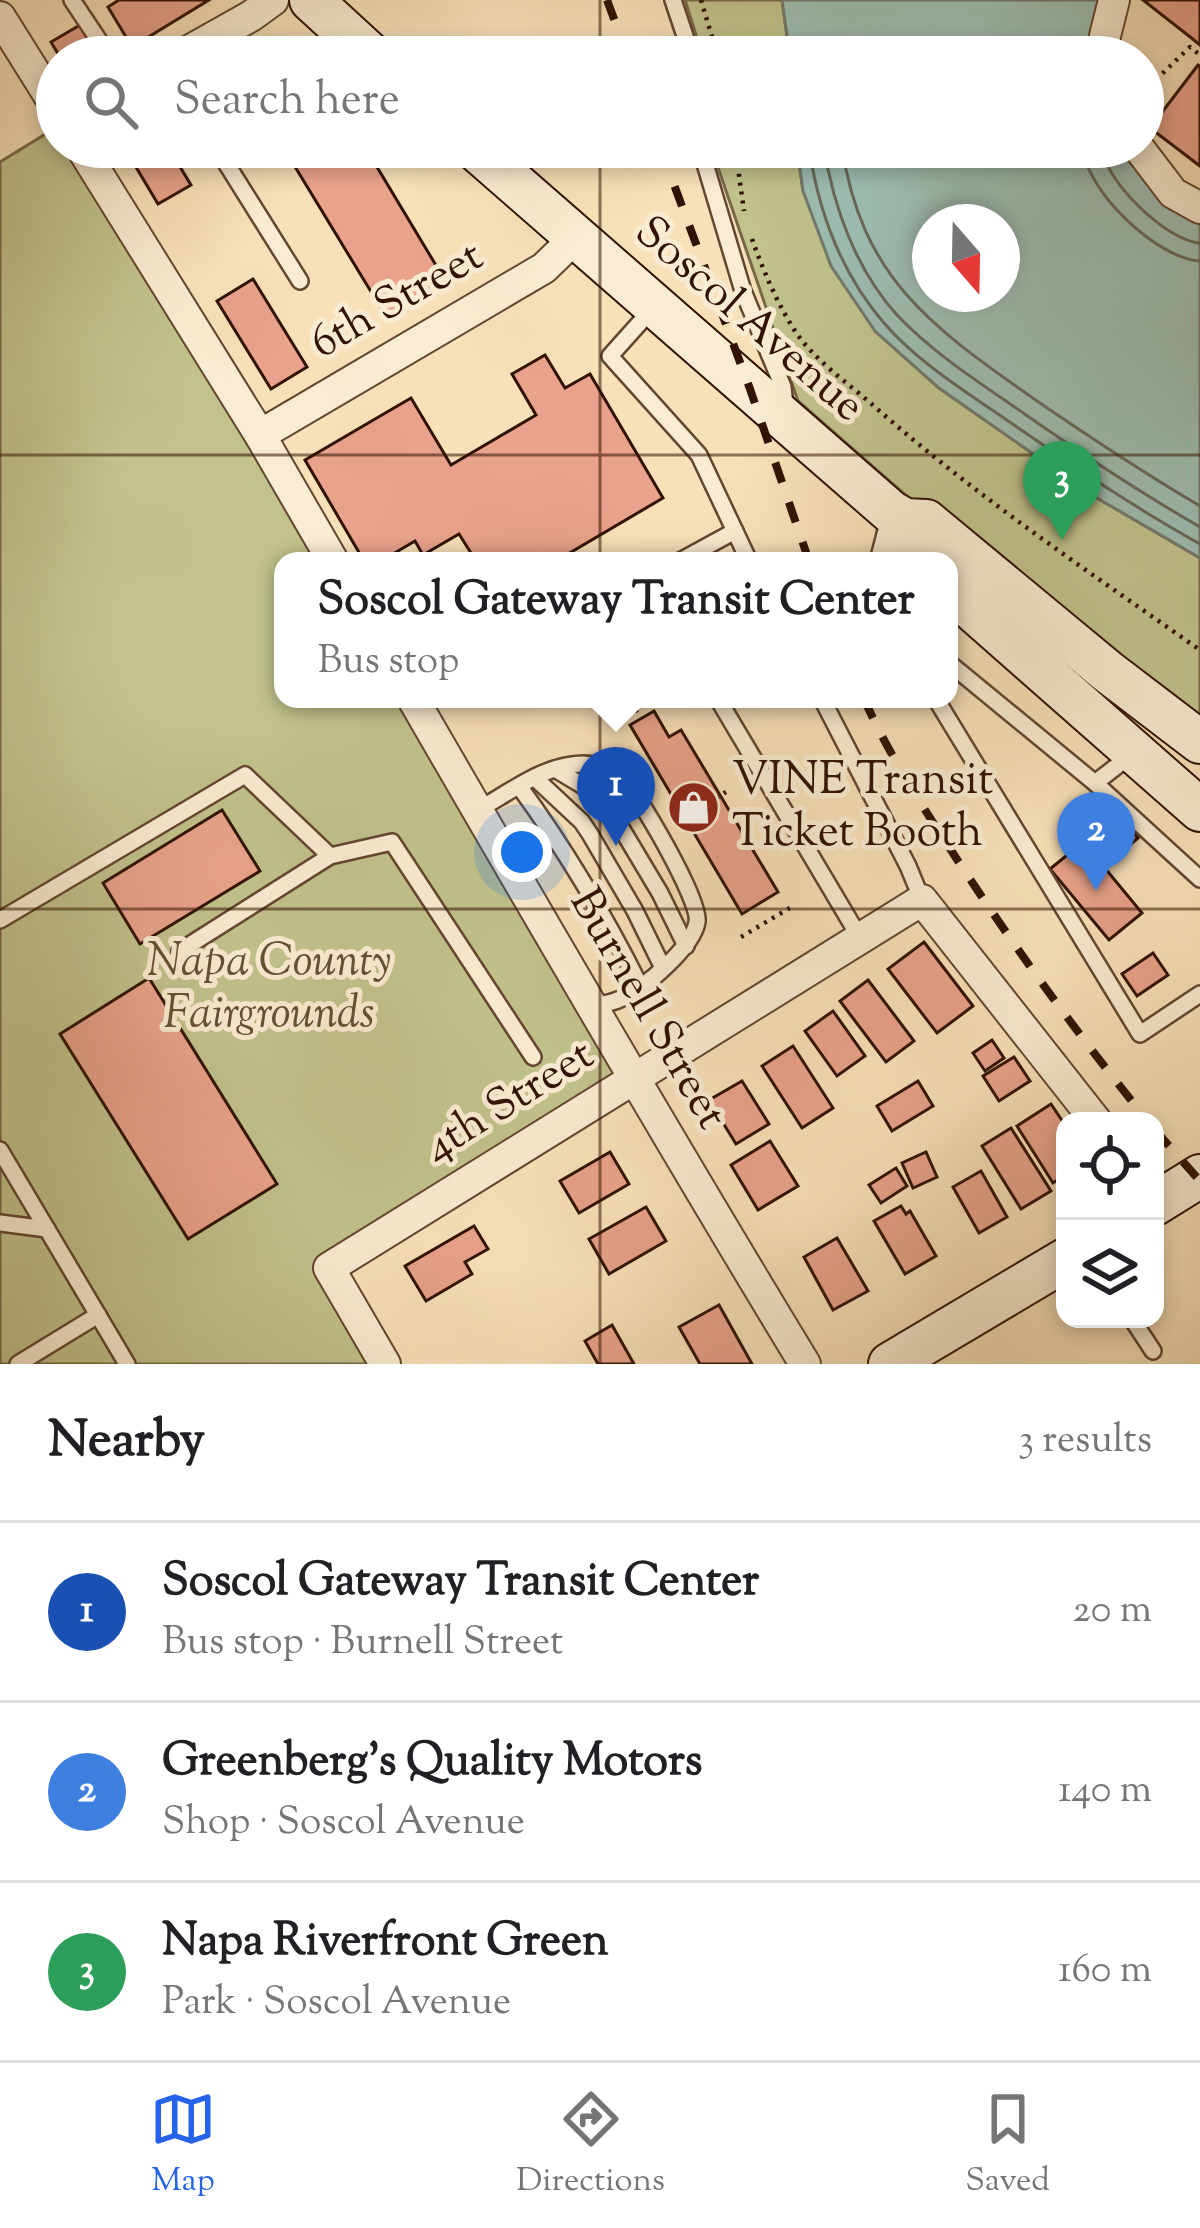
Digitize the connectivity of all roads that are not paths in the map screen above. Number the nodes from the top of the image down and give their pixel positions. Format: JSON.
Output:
{"nodes":[{"id":1,"x":72,"y":0,"type":"edge"},
{"id":2,"x":273,"y":0,"type":"edge"},
{"id":3,"x":310,"y":0,"type":"edge"},
{"id":4,"x":674,"y":0,"type":"edge"},
{"id":5,"x":1114,"y":0,"type":"edge"},
{"id":6,"x":0,"y":17,"type":"edge"},
{"id":7,"x":96,"y":36,"type":"edge"},
{"id":8,"x":215,"y":36,"type":"edge"},
{"id":9,"x":336,"y":36,"type":"edge"},
{"id":10,"x":685,"y":36,"type":"edge"},
{"id":11,"x":1105,"y":36,"type":"edge"},
{"id":12,"x":36,"y":75,"type":"edge"},
{"id":13,"x":94,"y":168,"type":"edge"},
{"id":14,"x":229,"y":168,"type":"edge"},
{"id":15,"x":497,"y":168,"type":"edge"},
{"id":16,"x":706,"y":168,"type":"edge"},
{"id":17,"x":1154,"y":168,"type":"edge"},
{"id":18,"x":1200,"y":208,"type":"edge"},
{"id":19,"x":575,"y":238,"type":"junction"},
{"id":20,"x":300,"y":281,"type":"dead end"},
{"id":21,"x":655,"y":306,"type":"junction"},
{"id":22,"x":786,"y":422,"type":"junction"},
{"id":23,"x":260,"y":435,"type":"junction"},
{"id":24,"x":735,"y":530,"type":"junction"},
{"id":25,"x":904,"y":531,"type":"edge"},
{"id":26,"x":328,"y":552,"type":"edge"},
{"id":27,"x":696,"y":552,"type":"edge"},
{"id":28,"x":745,"y":552,"type":"edge"},
{"id":29,"x":958,"y":597,"type":"edge"},
{"id":30,"x":958,"y":670,"type":"edge"},
{"id":31,"x":424,"y":708,"type":"edge"},
{"id":32,"x":723,"y":708,"type":"edge"},
{"id":33,"x":827,"y":708,"type":"edge"},
{"id":34,"x":941,"y":708,"type":"edge"},
{"id":35,"x":1200,"y":742,"type":"edge"},
{"id":36,"x":1135,"y":753,"type":"junction"},
{"id":37,"x":555,"y":769,"type":"junction"},
{"id":38,"x":527,"y":782,"type":"junction"},
{"id":39,"x":1095,"y":783,"type":"junction"},
{"id":40,"x":1200,"y":810,"type":"edge"},
{"id":41,"x":476,"y":811,"type":"junction"},
{"id":42,"x":330,"y":856,"type":"junction"},
{"id":43,"x":1200,"y":879,"type":"edge"},
{"id":44,"x":922,"y":900,"type":"junction"},
{"id":45,"x":0,"y":920,"type":"edge"},
{"id":46,"x":860,"y":938,"type":"junction"},
{"id":47,"x":686,"y":946,"type":"junction"},
{"id":48,"x":180,"y":951,"type":"dead end"},
{"id":49,"x":663,"y":968,"type":"junction"},
{"id":50,"x":640,"y":986,"type":"junction"},
{"id":51,"x":1200,"y":994,"type":"edge"},
{"id":52,"x":593,"y":1007,"type":"junction"},
{"id":53,"x":533,"y":1058,"type":"dead end"},
{"id":54,"x":633,"y":1080,"type":"junction"},
{"id":55,"x":1089,"y":1112,"type":"edge"},
{"id":56,"x":0,"y":1150,"type":"edge"},
{"id":57,"x":1200,"y":1176,"type":"edge"},
{"id":58,"x":1164,"y":1196,"type":"edge"},
{"id":59,"x":0,"y":1223,"type":"edge"},
{"id":60,"x":46,"y":1229,"type":"junction"},
{"id":61,"x":1056,"y":1265,"type":"edge"},
{"id":62,"x":98,"y":1316,"type":"junction"},
{"id":63,"x":1138,"y":1328,"type":"edge"},
{"id":64,"x":1153,"y":1352,"type":"dead end"},
{"id":65,"x":18,"y":1364,"type":"edge"},
{"id":66,"x":127,"y":1364,"type":"edge"},
{"id":67,"x":385,"y":1364,"type":"edge"},
{"id":68,"x":805,"y":1364,"type":"edge"},
{"id":69,"x":890,"y":1364,"type":"edge"}],
"edges":[{"from":1,"to":7,"type":"lane"},
{"from":2,"to":8,"type":"street"},
{"from":3,"to":9,"type":"main road"},
{"from":4,"to":10,"type":"lane"},
{"from":5,"to":11,"type":"street"},
{"from":6,"to":12,"type":"street"},
{"from":13,"to":23,"type":"street"},
{"from":14,"to":20,"type":"lane"},
{"from":15,"to":19,"type":"main road","name":"Soscol Avenue"},
{"from":16,"to":22,"type":"lane"},
{"from":17,"to":18,"type":"street"},
{"from":19,"to":21,"type":"main road","name":"Soscol Avenue"},
{"from":19,"to":23,"type":"street","name":"6th Street"},
{"from":21,"to":22,"type":"main road","name":"Soscol Avenue"},
{"from":21,"to":24,"type":"lane"},
{"from":22,"to":25,"type":"main road","name":"Soscol Avenue"},
{"from":23,"to":26,"type":"street"},
{"from":24,"to":27,"type":"lane"},
{"from":24,"to":28,"type":"lane"},
{"from":25,"to":35,"type":"main road","name":"Soscol Avenue"},
{"from":29,"to":36,"type":"main road"},
{"from":30,"to":39,"type":"lane"},
{"from":31,"to":41,"type":"street","name":"Burnell Street"},
{"from":32,"to":46,"type":"lane"},
{"from":33,"to":44,"type":"lane"},
{"from":34,"to":51,"type":"lane"},
{"from":36,"to":39,"type":"lane"},
{"from":36,"to":40,"type":"main road"},
{"from":37,"to":38,"type":"lane"},
{"from":37,"to":47,"type":"lane"},
{"from":37,"to":47,"type":"lane"},
{"from":38,"to":41,"type":"lane"},
{"from":38,"to":49,"type":"lane"},
{"from":38,"to":50,"type":"lane"},
{"from":39,"to":43,"type":"lane"},
{"from":41,"to":52,"type":"street","name":"Burnell Street"},
{"from":42,"to":45,"type":"lane"},
{"from":42,"to":48,"type":"lane"},
{"from":42,"to":53,"type":"lane"},
{"from":44,"to":46,"type":"street","name":"4th Street"},
{"from":44,"to":55,"type":"street"},
{"from":46,"to":54,"type":"street","name":"4th Street"},
{"from":47,"to":49,"type":"lane"},
{"from":49,"to":50,"type":"lane"},
{"from":50,"to":52,"type":"lane"},
{"from":52,"to":54,"type":"street","name":"Burnell Street"},
{"from":54,"to":67,"type":"street","name":"4th Street"},
{"from":54,"to":68,"type":"street","name":"Burnell Street"},
{"from":56,"to":60,"type":"lane"},
{"from":57,"to":58,"type":"main road"},
{"from":59,"to":60,"type":"lane"},
{"from":60,"to":62,"type":"lane"},
{"from":61,"to":69,"type":"main road"},
{"from":62,"to":65,"type":"lane"},
{"from":62,"to":66,"type":"lane"},
{"from":63,"to":64,"type":"lane"}]}
